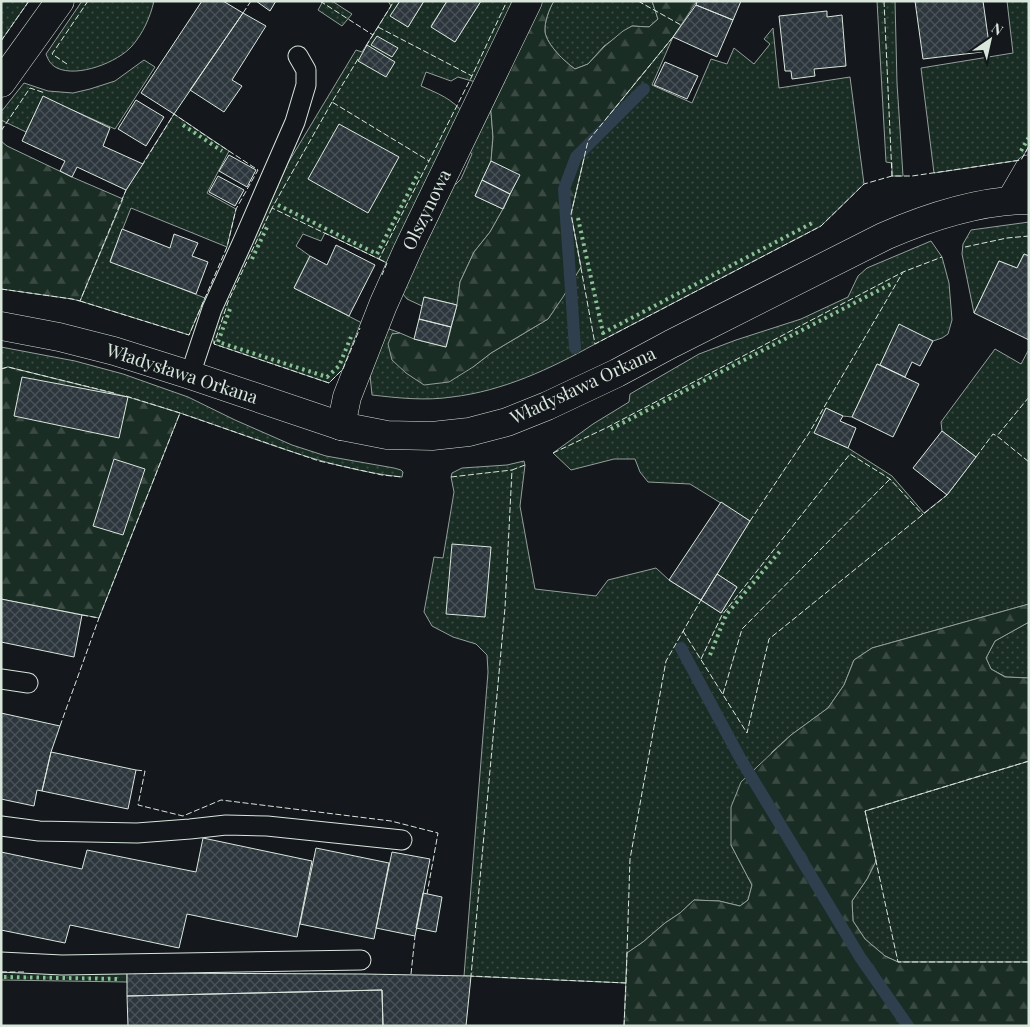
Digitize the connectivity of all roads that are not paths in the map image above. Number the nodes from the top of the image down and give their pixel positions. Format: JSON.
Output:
{"nodes":[{"id":1,"x":60,"y":1,"type":"edge"},
{"id":2,"x":528,"y":1,"type":"edge"},
{"id":3,"x":298,"y":56,"type":"dead end"},
{"id":4,"x":1,"y":84,"type":"edge"},
{"id":5,"x":1029,"y":169,"type":"edge"},
{"id":6,"x":1020,"y":200,"type":"edge"},
{"id":7,"x":1,"y":326,"type":"edge"},
{"id":8,"x":190,"y":375,"type":"junction"},
{"id":9,"x":341,"y":426,"type":"junction"},
{"id":10,"x":1,"y":679,"type":"edge"},
{"id":11,"x":28,"y":683,"type":"dead end"},
{"id":12,"x":1,"y":826,"type":"edge"},
{"id":13,"x":402,"y":840,"type":"dead end"},
{"id":14,"x":361,"y":960,"type":"dead end"},
{"id":15,"x":1,"y":962,"type":"edge"}],
"edges":[{"from":1,"to":4,"type":"street"},
{"from":2,"to":9,"type":"street","name":"Olszynowa"},
{"from":3,"to":8,"type":"lane"},
{"from":5,"to":6,"type":"street"},
{"from":6,"to":9,"type":"street","name":"Władysława Orkana"},
{"from":7,"to":8,"type":"street","name":"Władysława Orkana"},
{"from":8,"to":9,"type":"street","name":"Władysława Orkana"},
{"from":10,"to":11,"type":"lane"},
{"from":12,"to":13,"type":"lane"},
{"from":14,"to":15,"type":"lane"}]}
